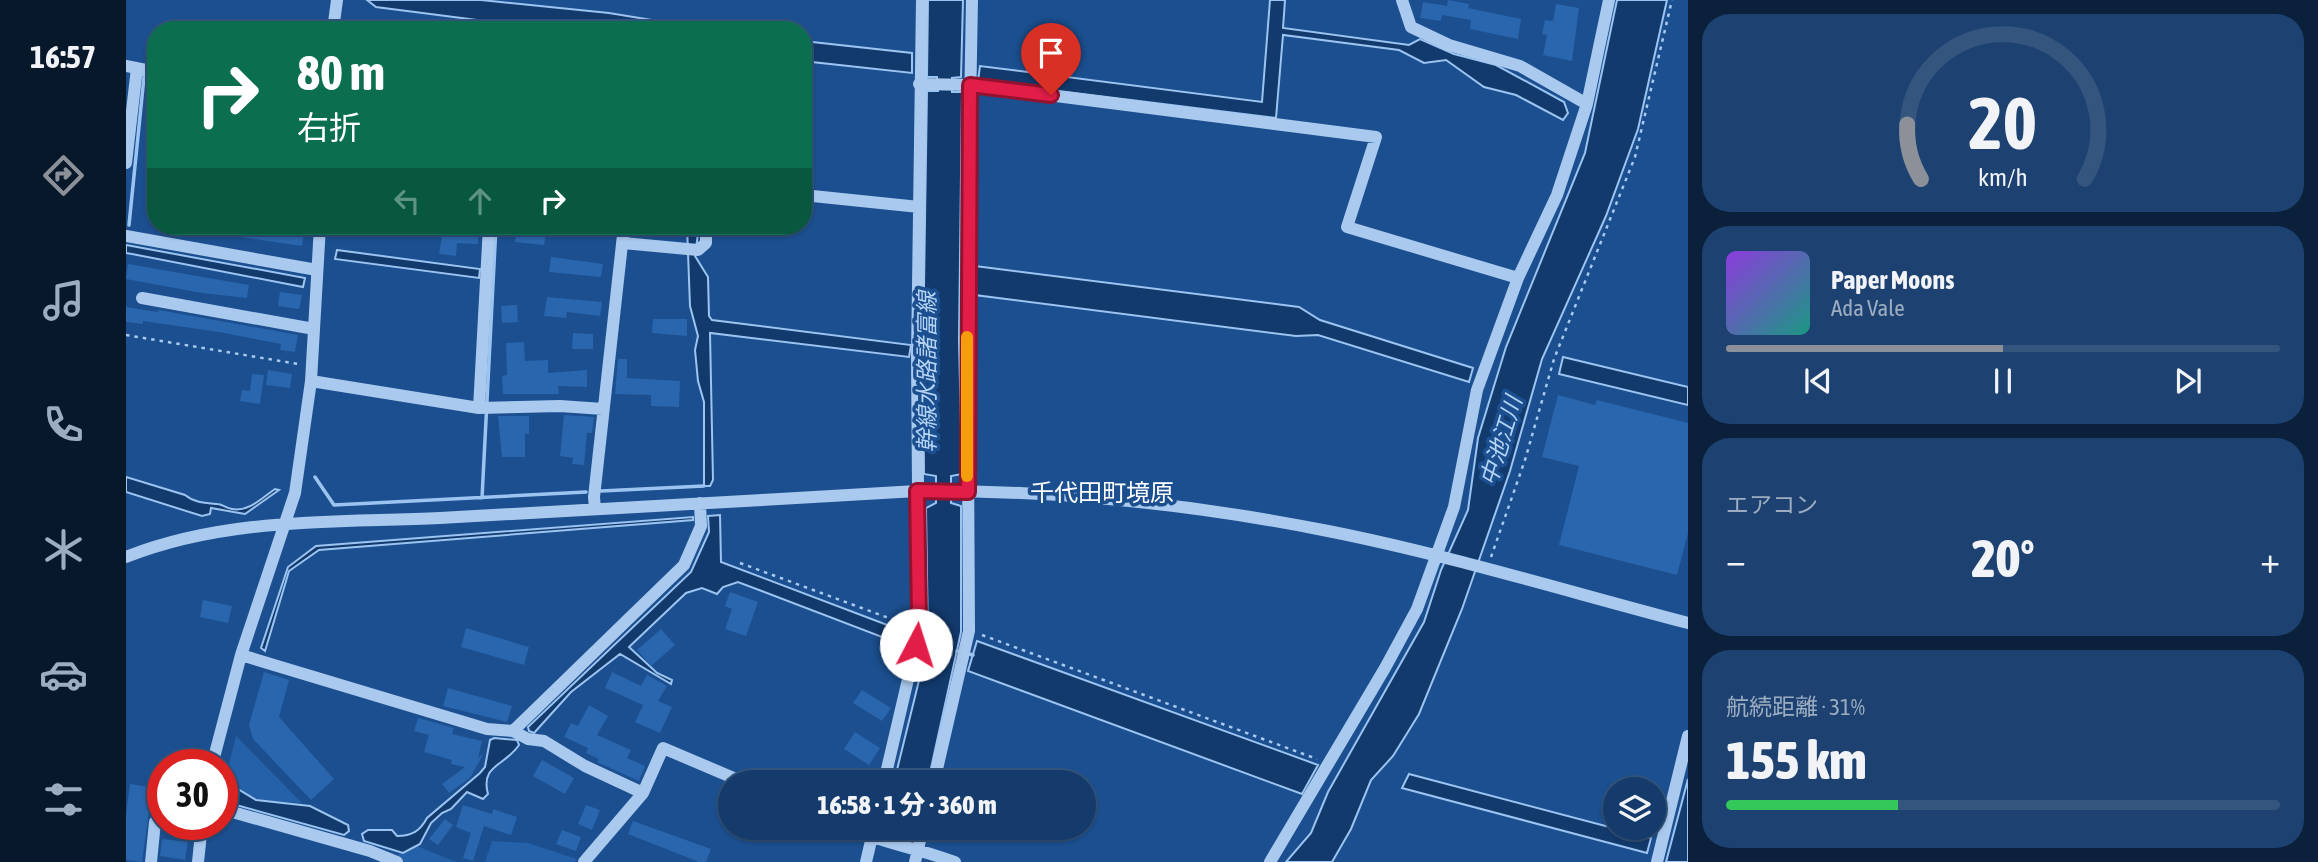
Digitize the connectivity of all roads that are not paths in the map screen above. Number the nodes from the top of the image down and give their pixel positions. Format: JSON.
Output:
{"nodes":[{"id":1,"x":337,"y":0,"type":"edge"},
{"id":2,"x":922,"y":0,"type":"edge"},
{"id":3,"x":972,"y":0,"type":"edge"},
{"id":4,"x":1402,"y":0,"type":"edge"},
{"id":5,"x":1609,"y":0,"type":"edge"},
{"id":6,"x":335,"y":21,"type":"edge"},
{"id":7,"x":131,"y":67,"type":"edge"},
{"id":8,"x":919,"y":84,"type":"junction"},
{"id":9,"x":970,"y":85,"type":"junction"},
{"id":10,"x":1587,"y":104,"type":"junction"},
{"id":11,"x":126,"y":163,"type":"edge"},
{"id":12,"x":812,"y":196,"type":"edge"},
{"id":13,"x":919,"y":207,"type":"junction"},
{"id":14,"x":319,"y":235,"type":"edge"},
{"id":15,"x":489,"y":235,"type":"edge"},
{"id":16,"x":623,"y":235,"type":"edge"},
{"id":17,"x":706,"y":235,"type":"edge"},
{"id":18,"x":126,"y":236,"type":"edge"},
{"id":19,"x":623,"y":243,"type":"junction"},
{"id":20,"x":317,"y":270,"type":"junction"},
{"id":21,"x":1518,"y":278,"type":"junction"},
{"id":22,"x":142,"y":298,"type":"dead end"},
{"id":23,"x":314,"y":329,"type":"junction"},
{"id":24,"x":311,"y":381,"type":"junction"},
{"id":25,"x":485,"y":408,"type":"junction"},
{"id":26,"x":603,"y":410,"type":"junction"},
{"id":27,"x":917,"y":491,"type":"junction"},
{"id":28,"x":968,"y":492,"type":"junction"},
{"id":29,"x":700,"y":503,"type":"junction"},
{"id":30,"x":595,"y":509,"type":"junction"},
{"id":31,"x":286,"y":523,"type":"junction"},
{"id":32,"x":126,"y":557,"type":"edge"},
{"id":33,"x":1436,"y":557,"type":"junction"},
{"id":34,"x":1688,"y":623,"type":"edge"},
{"id":35,"x":242,"y":655,"type":"junction"},
{"id":36,"x":513,"y":731,"type":"junction"},
{"id":37,"x":1688,"y":736,"type":"edge"},
{"id":38,"x":216,"y":749,"type":"edge"},
{"id":39,"x":887,"y":770,"type":"edge"},
{"id":40,"x":937,"y":770,"type":"edge"},
{"id":41,"x":718,"y":771,"type":"edge"},
{"id":42,"x":643,"y":793,"type":"junction"},
{"id":43,"x":238,"y":814,"type":"edge"},
{"id":44,"x":153,"y":840,"type":"edge"},
{"id":45,"x":200,"y":840,"type":"edge"},
{"id":46,"x":873,"y":840,"type":"edge"},
{"id":47,"x":890,"y":840,"type":"edge"},
{"id":48,"x":918,"y":840,"type":"edge"},
{"id":49,"x":914,"y":848,"type":"junction"},
{"id":50,"x":150,"y":862,"type":"edge"},
{"id":51,"x":198,"y":862,"type":"edge"},
{"id":52,"x":397,"y":862,"type":"edge"},
{"id":53,"x":584,"y":862,"type":"edge"},
{"id":54,"x":866,"y":862,"type":"edge"},
{"id":55,"x":915,"y":862,"type":"edge"},
{"id":56,"x":956,"y":862,"type":"edge"},
{"id":57,"x":1270,"y":862,"type":"edge"},
{"id":58,"x":1657,"y":862,"type":"edge"}],
"edges":[{"from":1,"to":6,"type":"street"},
{"from":2,"to":8,"type":"street"},
{"from":3,"to":9,"type":"street"},
{"from":4,"to":10,"type":"street"},
{"from":5,"to":10,"type":"street"},
{"from":7,"to":11,"type":"street"},
{"from":8,"to":9,"type":"street"},
{"from":8,"to":13,"type":"street"},
{"from":9,"to":21,"type":"street"},
{"from":9,"to":28,"type":"street"},
{"from":10,"to":21,"type":"street"},
{"from":12,"to":13,"type":"street"},
{"from":13,"to":27,"type":"street"},
{"from":14,"to":20,"type":"street"},
{"from":15,"to":25,"type":"street"},
{"from":16,"to":19,"type":"street"},
{"from":17,"to":19,"type":"street"},
{"from":18,"to":20,"type":"street"},
{"from":19,"to":26,"type":"street"},
{"from":20,"to":23,"type":"street"},
{"from":21,"to":33,"type":"street"},
{"from":22,"to":23,"type":"street"},
{"from":23,"to":24,"type":"street"},
{"from":24,"to":25,"type":"street"},
{"from":24,"to":31,"type":"street"},
{"from":25,"to":26,"type":"street"},
{"from":26,"to":30,"type":"street"},
{"from":27,"to":28,"type":"street"},
{"from":27,"to":29,"type":"street"},
{"from":27,"to":39,"type":"street"},
{"from":28,"to":33,"type":"street"},
{"from":28,"to":40,"type":"street"},
{"from":29,"to":30,"type":"street"},
{"from":29,"to":36,"type":"street"},
{"from":30,"to":31,"type":"street"},
{"from":31,"to":32,"type":"street"},
{"from":31,"to":35,"type":"street"},
{"from":33,"to":34,"type":"street"},
{"from":33,"to":57,"type":"street"},
{"from":35,"to":36,"type":"street"},
{"from":35,"to":38,"type":"street"},
{"from":36,"to":42,"type":"street"},
{"from":37,"to":58,"type":"street"},
{"from":41,"to":42,"type":"street"},
{"from":42,"to":53,"type":"street"},
{"from":43,"to":52,"type":"street"},
{"from":44,"to":50,"type":"street"},
{"from":45,"to":51,"type":"street"},
{"from":46,"to":54,"type":"street"},
{"from":47,"to":49,"type":"street"},
{"from":48,"to":49,"type":"street"},
{"from":49,"to":55,"type":"street"},
{"from":49,"to":56,"type":"street"}]}
